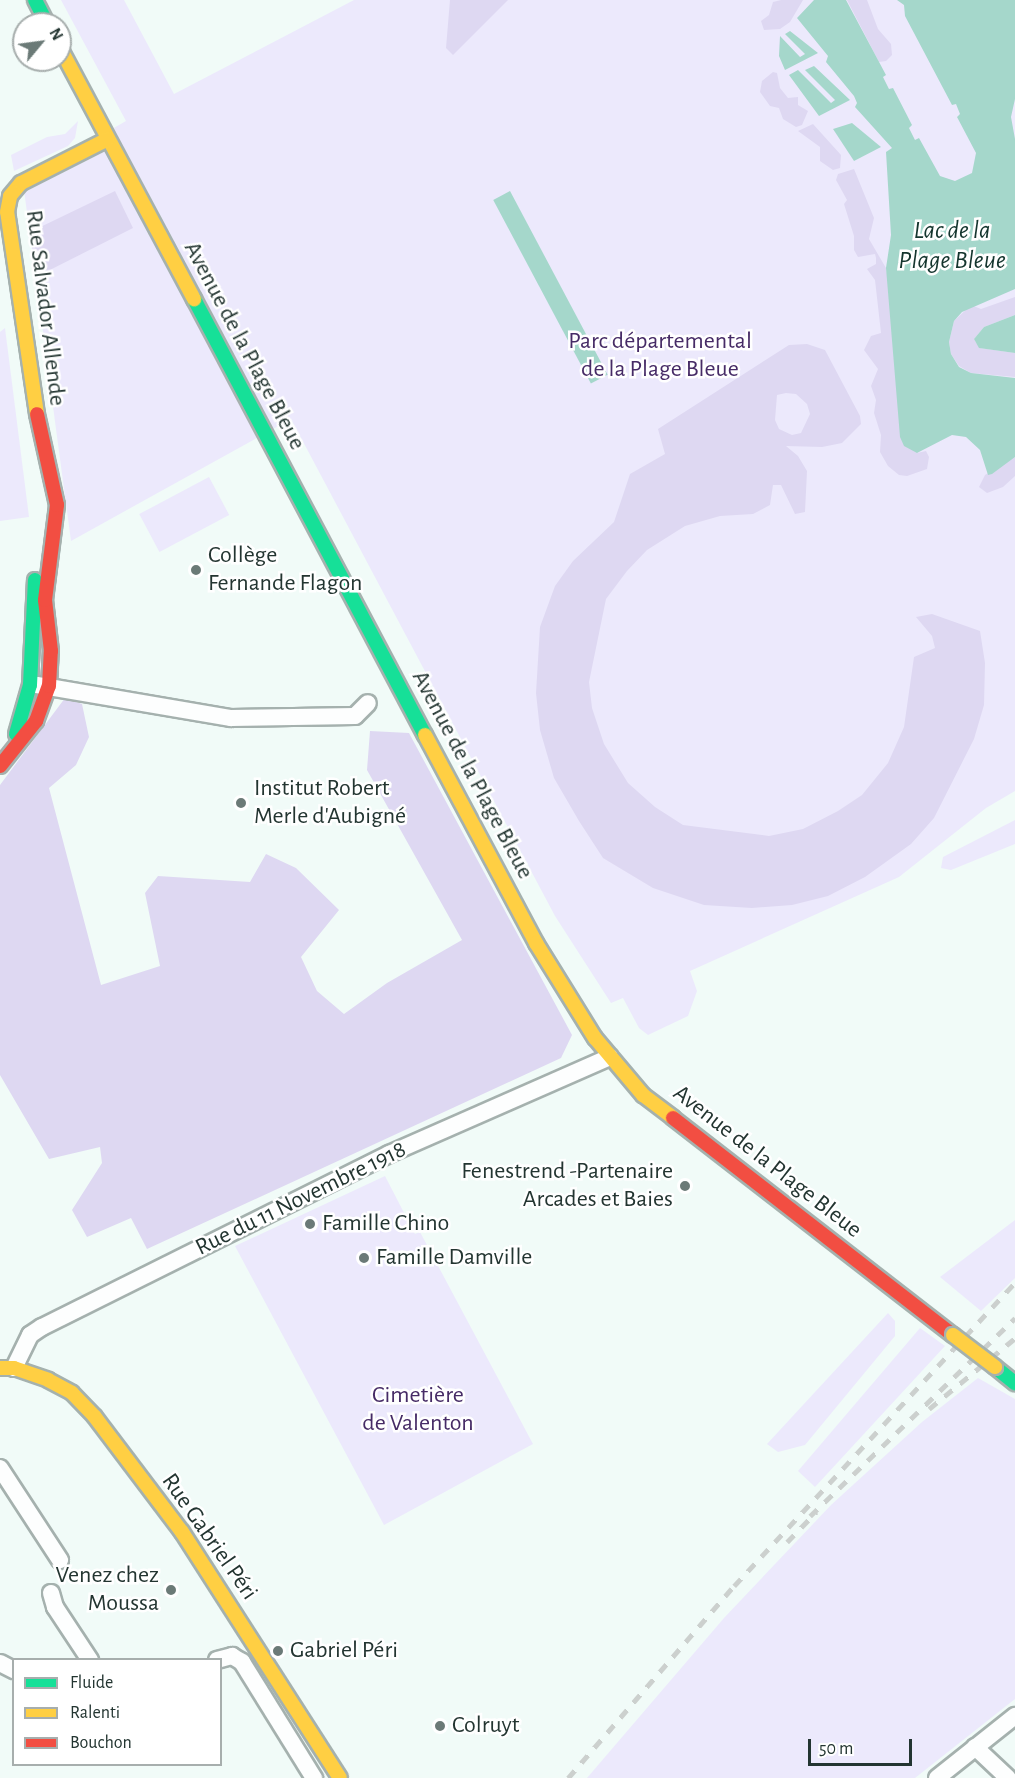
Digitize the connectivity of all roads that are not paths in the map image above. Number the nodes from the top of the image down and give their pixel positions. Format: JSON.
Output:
{"nodes":[{"id":1,"x":72,"y":71,"type":"edge"},
{"id":2,"x":108,"y":139,"type":"junction"},
{"id":3,"x":46,"y":467,"type":"junction"},
{"id":4,"x":30,"y":685,"type":"junction"},
{"id":5,"x":49,"y":686,"type":"junction"},
{"id":6,"x":368,"y":703,"type":"dead end"},
{"id":7,"x":4,"y":761,"type":"edge"},
{"id":8,"x":610,"y":1057,"type":"junction"},
{"id":9,"x":7,"y":1368,"type":"edge"},
{"id":10,"x":1015,"y":1383,"type":"edge"},
{"id":11,"x":0,"y":1468,"type":"edge"},
{"id":12,"x":60,"y":1560,"type":"dead end"},
{"id":13,"x":51,"y":1593,"type":"dead end"},
{"id":14,"x":89,"y":1658,"type":"edge"},
{"id":15,"x":222,"y":1658,"type":"edge"},
{"id":16,"x":296,"y":1707,"type":"junction"},
{"id":17,"x":1015,"y":1716,"type":"edge"},
{"id":18,"x":279,"y":1719,"type":"junction"},
{"id":19,"x":975,"y":1747,"type":"junction"},
{"id":20,"x":314,"y":1778,"type":"edge"},
{"id":21,"x":340,"y":1778,"type":"edge"},
{"id":22,"x":937,"y":1778,"type":"edge"},
{"id":23,"x":1008,"y":1778,"type":"edge"}],
"edges":[{"from":1,"to":2,"type":"main road","name":"Avenue de la Plage Bleue"},
{"from":2,"to":3,"type":"main road","name":"Rue Salvador Allende"},
{"from":2,"to":8,"type":"main road","name":"Avenue de la Plage Bleue"},
{"from":3,"to":4,"type":"main road","name":"Rue Salvador Allende"},
{"from":3,"to":5,"type":"main road","name":"Rue Salvador Allende"},
{"from":4,"to":5,"type":"street"},
{"from":4,"to":7,"type":"main road","name":"Rue Salvador Allende"},
{"from":5,"to":6,"type":"street"},
{"from":5,"to":7,"type":"main road","name":"Rue Salvador Allende"},
{"from":8,"to":9,"type":"street","name":"Rue du 11 Novembre 1918"},
{"from":8,"to":10,"type":"main road","name":"Avenue de la Plage Bleue","bridge":true},
{"from":9,"to":16,"type":"main road","name":"Rue Gabriel Péri"},
{"from":11,"to":12,"type":"street"},
{"from":13,"to":14,"type":"street"},
{"from":15,"to":18,"type":"street"},
{"from":16,"to":18,"type":"street"},
{"from":16,"to":21,"type":"main road","name":"Rue Gabriel Péri"},
{"from":17,"to":19,"type":"street"},
{"from":18,"to":20,"type":"street"},
{"from":19,"to":22,"type":"street"},
{"from":19,"to":23,"type":"street"}]}
